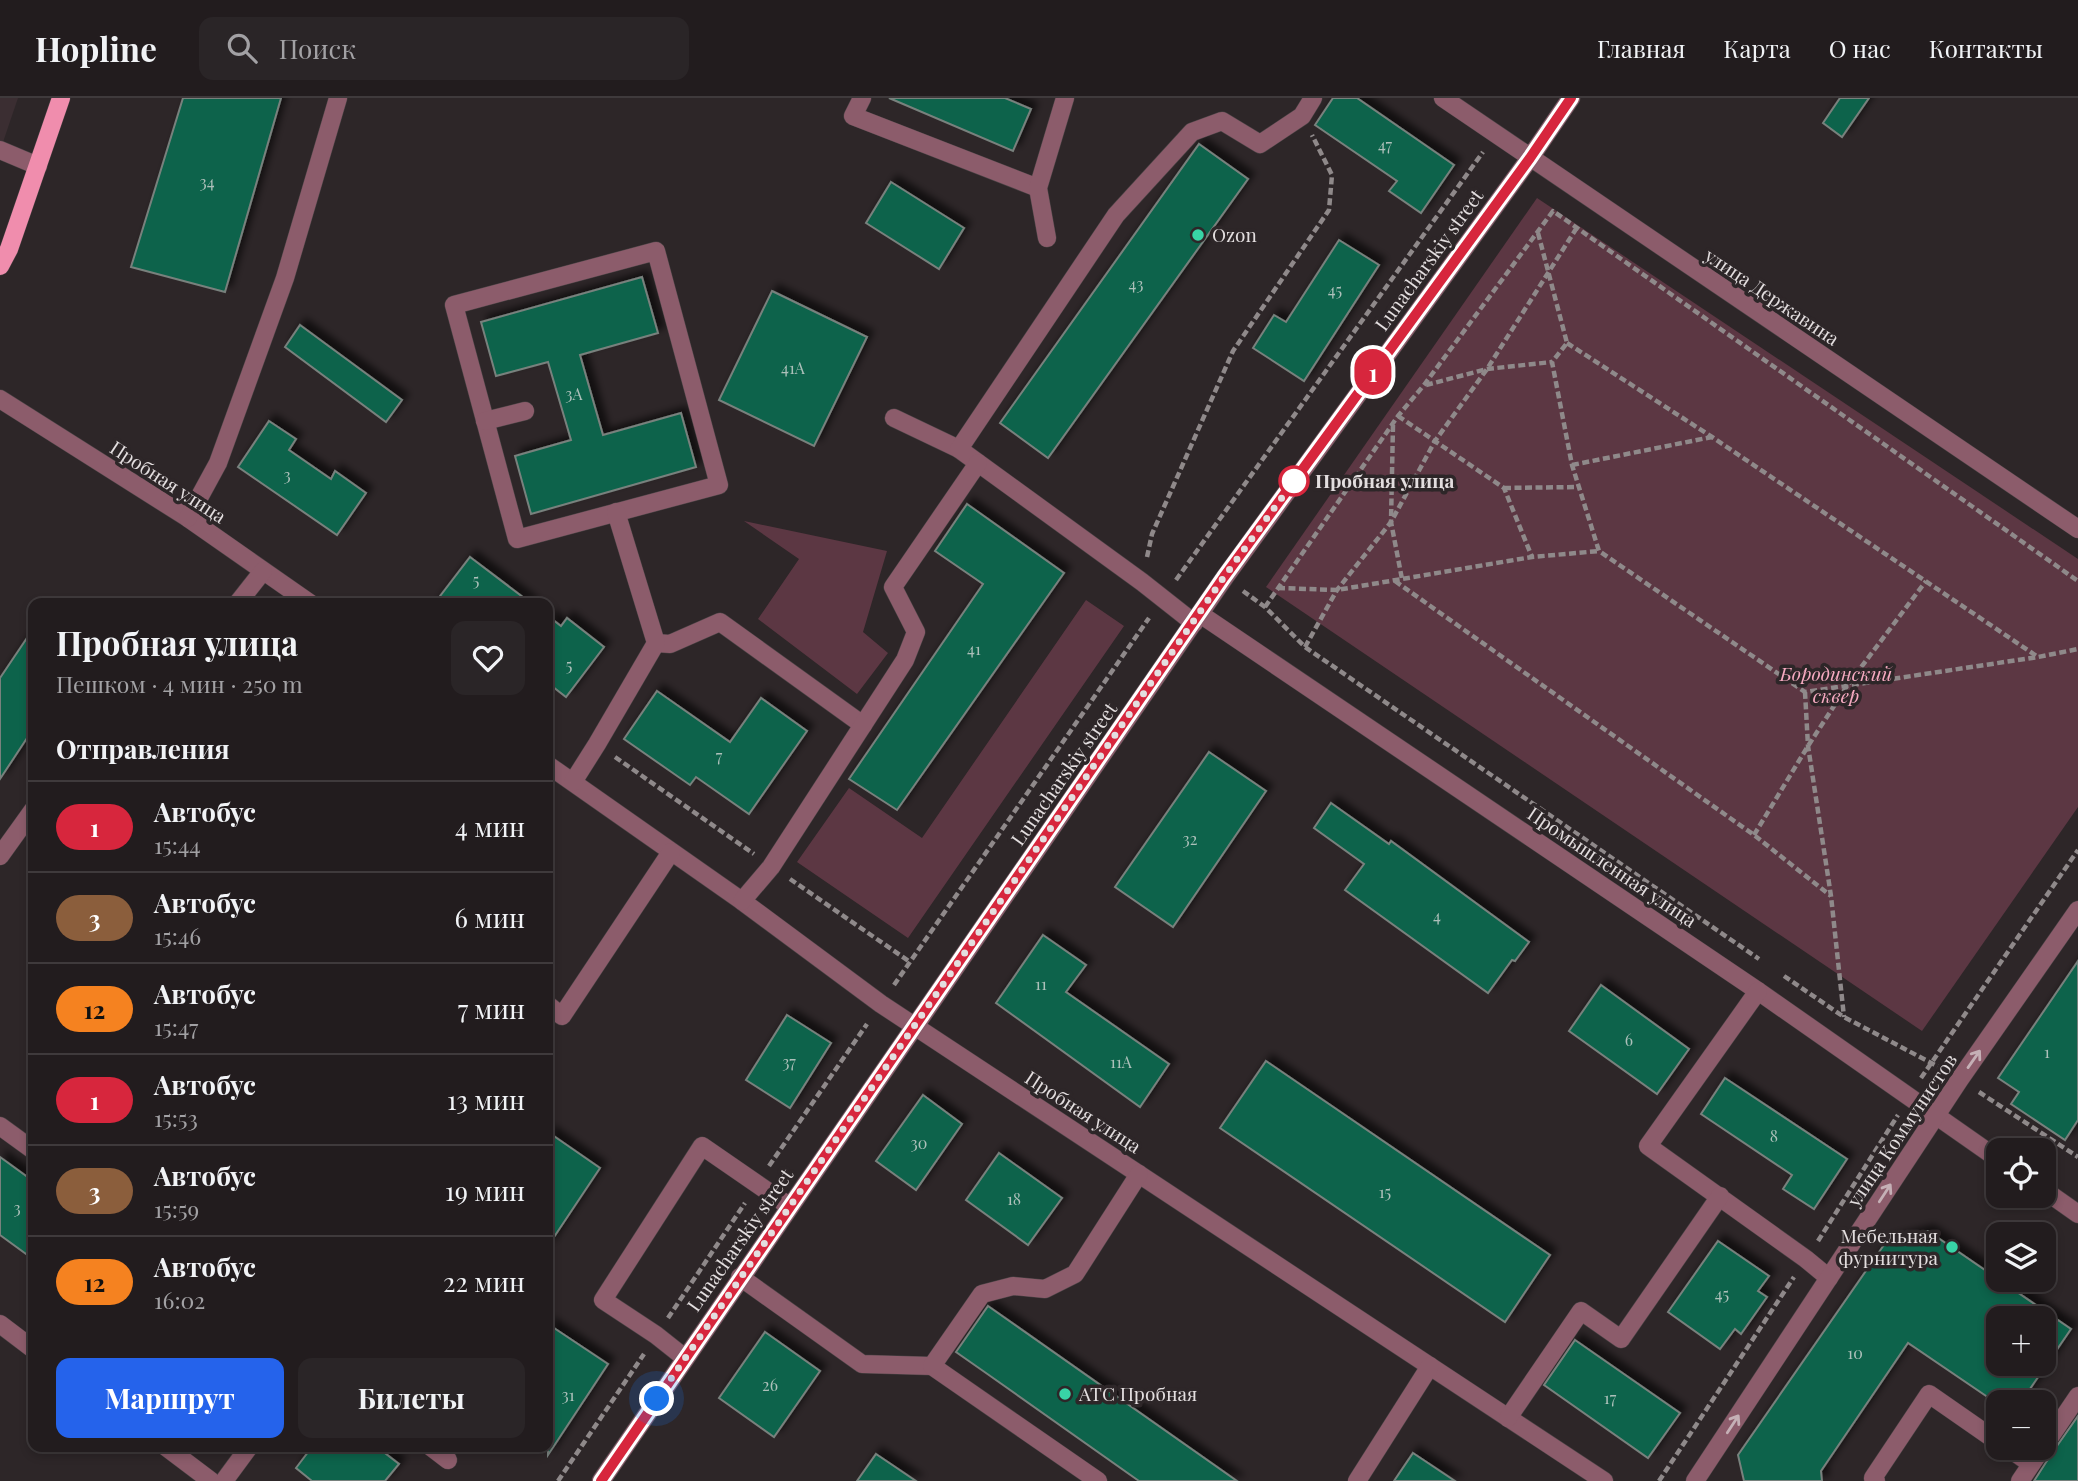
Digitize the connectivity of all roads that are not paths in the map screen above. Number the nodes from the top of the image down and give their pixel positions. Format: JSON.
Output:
{"nodes":[{"id":1,"x":61,"y":98,"type":"edge"},
{"id":2,"x":338,"y":98,"type":"edge"},
{"id":3,"x":862,"y":98,"type":"edge"},
{"id":4,"x":1066,"y":98,"type":"edge"},
{"id":5,"x":1313,"y":98,"type":"edge"},
{"id":6,"x":1443,"y":98,"type":"edge"},
{"id":7,"x":1571,"y":98,"type":"edge"},
{"id":8,"x":0,"y":150,"type":"edge"},
{"id":9,"x":1530,"y":158,"type":"junction"},
{"id":10,"x":38,"y":166,"type":"junction"},
{"id":11,"x":1038,"y":188,"type":"junction"},
{"id":12,"x":1047,"y":238,"type":"dead end"},
{"id":13,"x":0,"y":266,"type":"edge"},
{"id":14,"x":0,"y":399,"type":"edge"},
{"id":15,"x":525,"y":411,"type":"dead end"},
{"id":16,"x":894,"y":418,"type":"dead end"},
{"id":17,"x":485,"y":421,"type":"junction"},
{"id":18,"x":959,"y":449,"type":"junction"},
{"id":19,"x":978,"y":463,"type":"junction"},
{"id":20,"x":616,"y":512,"type":"junction"},
{"id":21,"x":188,"y":518,"type":"junction"},
{"id":22,"x":2078,"y":529,"type":"edge"},
{"id":23,"x":263,"y":571,"type":"junction"},
{"id":24,"x":242,"y":598,"type":"edge"},
{"id":25,"x":302,"y":598,"type":"edge"},
{"id":26,"x":1197,"y":619,"type":"junction"},
{"id":27,"x":656,"y":643,"type":"junction"},
{"id":28,"x":863,"y":725,"type":"junction"},
{"id":29,"x":553,"y":768,"type":"edge"},
{"id":30,"x":573,"y":782,"type":"junction"},
{"id":31,"x":28,"y":817,"type":"edge"},
{"id":32,"x":671,"y":852,"type":"junction"},
{"id":33,"x":0,"y":856,"type":"edge"},
{"id":34,"x":742,"y":901,"type":"junction"},
{"id":35,"x":2078,"y":909,"type":"edge"},
{"id":36,"x":1758,"y":991,"type":"junction"},
{"id":37,"x":553,"y":1009,"type":"edge"},
{"id":38,"x":915,"y":1026,"type":"junction"},
{"id":39,"x":1936,"y":1115,"type":"junction"},
{"id":40,"x":0,"y":1126,"type":"edge"},
{"id":41,"x":28,"y":1146,"type":"edge"},
{"id":42,"x":1986,"y":1150,"type":"edge"},
{"id":43,"x":1139,"y":1174,"type":"junction"},
{"id":44,"x":1720,"y":1196,"type":"junction"},
{"id":45,"x":2056,"y":1198,"type":"edge"},
{"id":46,"x":789,"y":1206,"type":"junction"},
{"id":47,"x":2078,"y":1214,"type":"edge"},
{"id":48,"x":740,"y":1277,"type":"junction"},
{"id":49,"x":1829,"y":1278,"type":"junction"},
{"id":50,"x":0,"y":1324,"type":"edge"},
{"id":51,"x":28,"y":1345,"type":"edge"},
{"id":52,"x":685,"y":1358,"type":"junction"},
{"id":53,"x":932,"y":1366,"type":"junction"},
{"id":54,"x":1430,"y":1366,"type":"junction"},
{"id":55,"x":2078,"y":1396,"type":"edge"},
{"id":56,"x":1508,"y":1418,"type":"junction"},
{"id":57,"x":2056,"y":1427,"type":"edge"},
{"id":58,"x":1986,"y":1434,"type":"edge"},
{"id":59,"x":173,"y":1452,"type":"edge"},
{"id":60,"x":245,"y":1452,"type":"edge"},
{"id":61,"x":438,"y":1452,"type":"edge"},
{"id":62,"x":448,"y":1460,"type":"dead end"},
{"id":63,"x":2025,"y":1460,"type":"edge"},
{"id":64,"x":2034,"y":1460,"type":"edge"},
{"id":65,"x":2031,"y":1464,"type":"junction"},
{"id":66,"x":211,"y":1481,"type":"edge"},
{"id":67,"x":224,"y":1481,"type":"edge"},
{"id":68,"x":601,"y":1481,"type":"edge"},
{"id":69,"x":1098,"y":1481,"type":"edge"},
{"id":70,"x":1357,"y":1481,"type":"edge"},
{"id":71,"x":1604,"y":1481,"type":"edge"},
{"id":72,"x":1695,"y":1481,"type":"edge"},
{"id":73,"x":1876,"y":1481,"type":"edge"},
{"id":74,"x":2020,"y":1481,"type":"edge"}],
"edges":[{"from":1,"to":10,"type":"main road"},
{"from":2,"to":21,"type":"street"},
{"from":3,"to":11,"type":"street"},
{"from":4,"to":11,"type":"street"},
{"from":5,"to":18,"type":"street"},
{"from":6,"to":9,"type":"street","name":"улица Державина"},
{"from":7,"to":9,"type":"street","name":"Lunacharskiy street"},
{"from":8,"to":10,"type":"street"},
{"from":9,"to":22,"type":"street","name":"улица Державина"},
{"from":9,"to":26,"type":"street","name":"Lunacharskiy street"},
{"from":10,"to":13,"type":"main road"},
{"from":11,"to":12,"type":"street"},
{"from":14,"to":21,"type":"street","name":"Пробная улица"},
{"from":15,"to":17,"type":"street"},
{"from":16,"to":18,"type":"street","name":"Промышленная улица"},
{"from":17,"to":20,"type":"street"},
{"from":17,"to":20,"type":"street"},
{"from":18,"to":19,"type":"street","name":"Промышленная улица"},
{"from":19,"to":26,"type":"street","name":"Промышленная улица"},
{"from":19,"to":28,"type":"street"},
{"from":20,"to":27,"type":"street"},
{"from":21,"to":23,"type":"street","name":"Пробная улица"},
{"from":23,"to":24,"type":"street"},
{"from":23,"to":25,"type":"street","name":"Пробная улица"},
{"from":26,"to":36,"type":"street","name":"Промышленная улица"},
{"from":26,"to":38,"type":"street","name":"Lunacharskiy street"},
{"from":27,"to":28,"type":"street"},
{"from":27,"to":30,"type":"street"},
{"from":28,"to":34,"type":"street"},
{"from":29,"to":30,"type":"street","name":"Пробная улица"},
{"from":30,"to":32,"type":"street","name":"Пробная улица"},
{"from":31,"to":33,"type":"street"},
{"from":32,"to":34,"type":"street","name":"Пробная улица"},
{"from":32,"to":37,"type":"street"},
{"from":34,"to":38,"type":"street","name":"Пробная улица"},
{"from":39,"to":35,"type":"street","name":"улица Коммунистов","one_way":true},
{"from":36,"to":39,"type":"street","name":"Промышленная улица"},
{"from":36,"to":44,"type":"street"},
{"from":38,"to":43,"type":"street","name":"Пробная улица"},
{"from":38,"to":46,"type":"street","name":"Lunacharskiy street"},
{"from":39,"to":42,"type":"street","name":"Промышленная улица"},
{"from":49,"to":39,"type":"street","name":"улица Коммунистов","one_way":true},
{"from":40,"to":41,"type":"street"},
{"from":43,"to":53,"type":"street"},
{"from":43,"to":54,"type":"street","name":"Пробная улица"},
{"from":44,"to":49,"type":"street"},
{"from":44,"to":56,"type":"street"},
{"from":45,"to":47,"type":"street"},
{"from":46,"to":48,"type":"street","name":"Lunacharskiy street"},
{"from":46,"to":52,"type":"street"},
{"from":48,"to":52,"type":"street","name":"Lunacharskiy street"},
{"from":48,"to":53,"type":"street"},
{"from":72,"to":49,"type":"street","name":"улица Коммунистов","one_way":true},
{"from":50,"to":51,"type":"street"},
{"from":52,"to":68,"type":"street","name":"Lunacharskiy street"},
{"from":53,"to":69,"type":"street"},
{"from":54,"to":56,"type":"street","name":"Пробная улица"},
{"from":54,"to":70,"type":"street"},
{"from":55,"to":57,"type":"street"},
{"from":56,"to":71,"type":"street","name":"Пробная улица"},
{"from":58,"to":73,"type":"street"},
{"from":59,"to":66,"type":"street"},
{"from":60,"to":67,"type":"street"},
{"from":61,"to":62,"type":"street"},
{"from":63,"to":65,"type":"street"},
{"from":64,"to":65,"type":"street"},
{"from":65,"to":74,"type":"street"}]}
